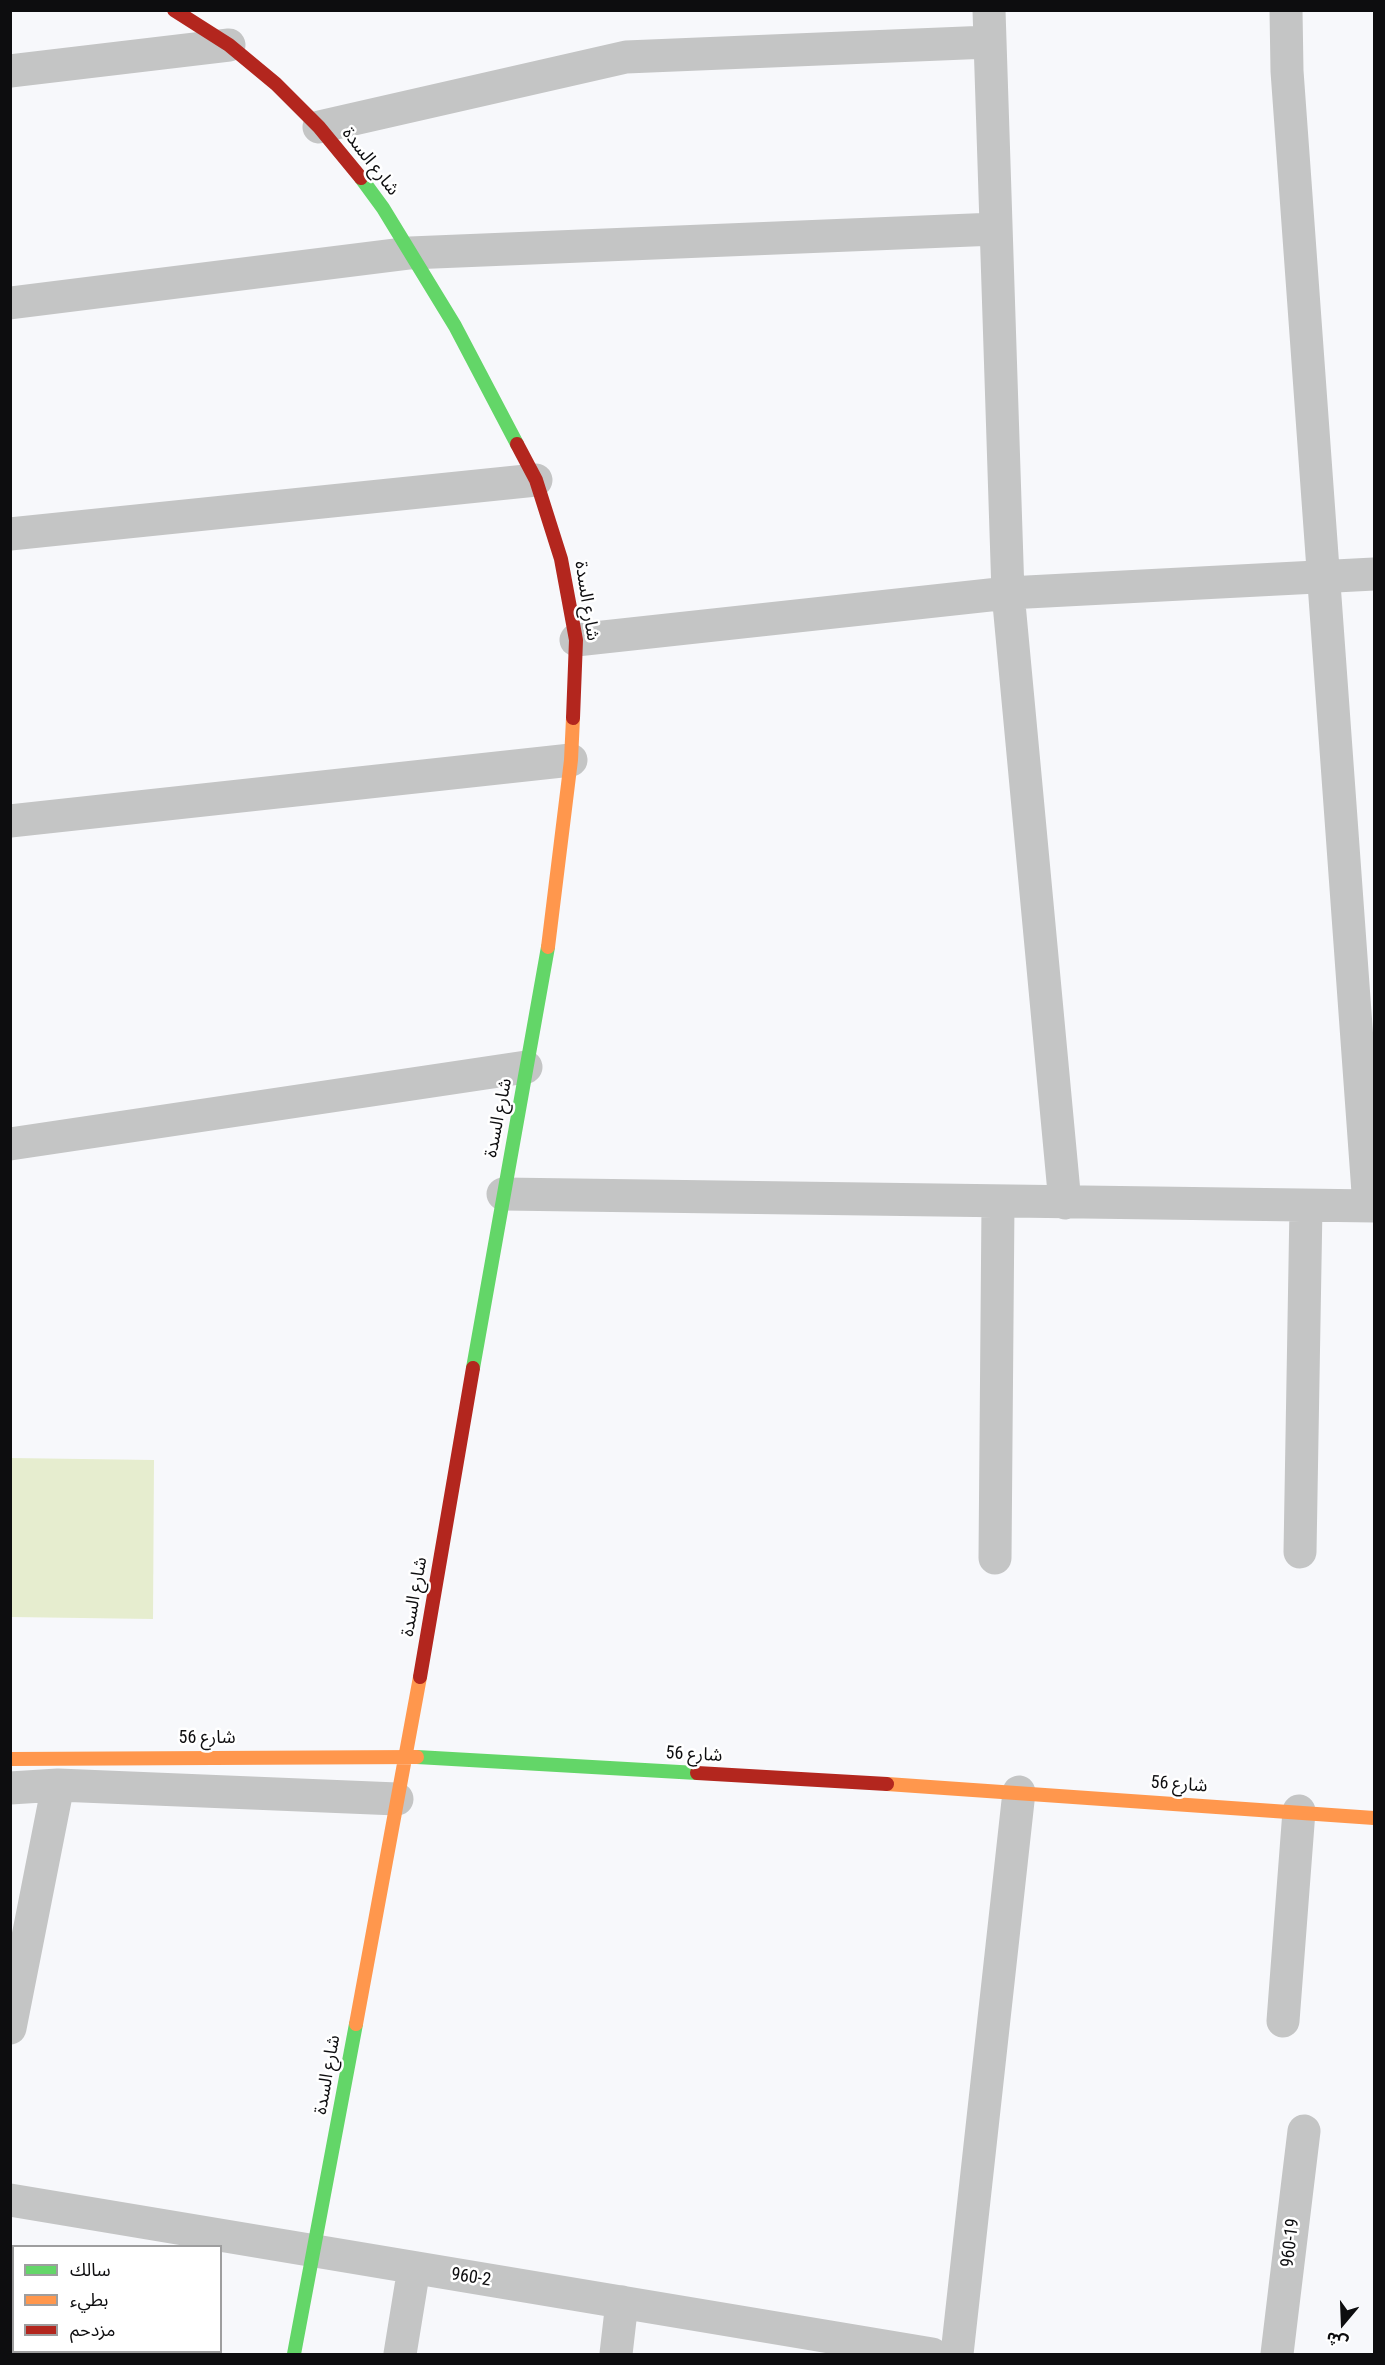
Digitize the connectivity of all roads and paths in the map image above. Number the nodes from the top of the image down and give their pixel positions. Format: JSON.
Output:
{"nodes":[{"id":1,"x":174,"y":10,"type":"edge"},
{"id":2,"x":1286,"y":10,"type":"edge"},
{"id":3,"x":989,"y":26,"type":"edge"},
{"id":4,"x":229,"y":45,"type":"junction"},
{"id":5,"x":10,"y":71,"type":"edge"},
{"id":6,"x":319,"y":127,"type":"junction"},
{"id":7,"x":996,"y":229,"type":"junction"},
{"id":8,"x":410,"y":252,"type":"junction"},
{"id":9,"x":10,"y":303,"type":"edge"},
{"id":10,"x":536,"y":480,"type":"junction"},
{"id":11,"x":10,"y":534,"type":"edge"},
{"id":12,"x":1374,"y":574,"type":"edge"},
{"id":13,"x":1324,"y":577,"type":"junction"},
{"id":14,"x":1008,"y":593,"type":"junction"},
{"id":15,"x":576,"y":640,"type":"junction"},
{"id":16,"x":571,"y":760,"type":"junction"},
{"id":17,"x":10,"y":821,"type":"edge"},
{"id":18,"x":526,"y":1067,"type":"junction"},
{"id":19,"x":10,"y":1144,"type":"edge"},
{"id":20,"x":503,"y":1194,"type":"junction"},
{"id":21,"x":998,"y":1203,"type":"junction"},
{"id":22,"x":1065,"y":1203,"type":"junction"},
{"id":23,"x":1306,"y":1206,"type":"junction"},
{"id":24,"x":1372,"y":1206,"type":"edge"},
{"id":25,"x":1300,"y":1552,"type":"dead end"},
{"id":26,"x":995,"y":1558,"type":"dead end"},
{"id":27,"x":406,"y":1756,"type":"junction"},
{"id":28,"x":10,"y":1759,"type":"edge"},
{"id":29,"x":58,"y":1785,"type":"junction"},
{"id":30,"x":10,"y":1788,"type":"edge"},
{"id":31,"x":1019,"y":1792,"type":"junction"},
{"id":32,"x":398,"y":1799,"type":"junction"},
{"id":33,"x":1299,"y":1811,"type":"junction"},
{"id":34,"x":1374,"y":1818,"type":"edge"},
{"id":35,"x":1283,"y":2021,"type":"dead end"},
{"id":36,"x":10,"y":2028,"type":"edge"},
{"id":37,"x":1304,"y":2131,"type":"dead end"},
{"id":38,"x":10,"y":2200,"type":"edge"},
{"id":39,"x":314,"y":2251,"type":"junction"},
{"id":40,"x":414,"y":2268,"type":"junction"},
{"id":41,"x":622,"y":2302,"type":"junction"},
{"id":42,"x":294,"y":2355,"type":"edge"},
{"id":43,"x":400,"y":2355,"type":"edge"},
{"id":44,"x":616,"y":2355,"type":"edge"},
{"id":45,"x":932,"y":2355,"type":"edge"},
{"id":46,"x":957,"y":2355,"type":"edge"},
{"id":47,"x":1277,"y":2355,"type":"edge"}],
"edges":[{"from":1,"to":4,"type":"street","name":"شارع السدة"},
{"from":2,"to":13,"type":"street"},
{"from":3,"to":6,"type":"street"},
{"from":3,"to":7,"type":"street"},
{"from":4,"to":5,"type":"street"},
{"from":4,"to":6,"type":"street","name":"شارع السدة"},
{"from":6,"to":8,"type":"street","name":"شارع السدة"},
{"from":7,"to":8,"type":"street"},
{"from":7,"to":14,"type":"street"},
{"from":8,"to":9,"type":"street"},
{"from":8,"to":10,"type":"street","name":"شارع السدة"},
{"from":10,"to":11,"type":"street"},
{"from":10,"to":15,"type":"street","name":"شارع السدة"},
{"from":12,"to":13,"type":"street"},
{"from":13,"to":14,"type":"street"},
{"from":13,"to":24,"type":"street"},
{"from":14,"to":15,"type":"street"},
{"from":14,"to":22,"type":"street"},
{"from":15,"to":16,"type":"street","name":"شارع السدة"},
{"from":16,"to":17,"type":"street"},
{"from":16,"to":18,"type":"street","name":"شارع السدة"},
{"from":18,"to":19,"type":"street"},
{"from":18,"to":20,"type":"street","name":"شارع السدة"},
{"from":20,"to":21,"type":"street"},
{"from":20,"to":27,"type":"street","name":"شارع السدة"},
{"from":21,"to":22,"type":"street"},
{"from":21,"to":26,"type":"street"},
{"from":22,"to":23,"type":"street"},
{"from":23,"to":24,"type":"street"},
{"from":23,"to":25,"type":"street"},
{"from":27,"to":28,"type":"street","name":"شارع 56"},
{"from":27,"to":31,"type":"street","name":"شارع 56"},
{"from":27,"to":32,"type":"street","name":"شارع السدة"},
{"from":29,"to":30,"type":"street"},
{"from":29,"to":32,"type":"street"},
{"from":29,"to":36,"type":"street"},
{"from":31,"to":33,"type":"street","name":"شارع 56"},
{"from":31,"to":46,"type":"street"},
{"from":32,"to":39,"type":"street","name":"شارع السدة"},
{"from":33,"to":34,"type":"street","name":"شارع 56"},
{"from":33,"to":35,"type":"street"},
{"from":37,"to":47,"type":"street","name":"960-19"},
{"from":38,"to":39,"type":"street","name":"960-2"},
{"from":39,"to":40,"type":"street","name":"960-2"},
{"from":39,"to":42,"type":"street","name":"شارع السدة"},
{"from":40,"to":41,"type":"street","name":"960-2"},
{"from":40,"to":43,"type":"street"},
{"from":41,"to":44,"type":"street"},
{"from":41,"to":45,"type":"street","name":"960-2"}]}
